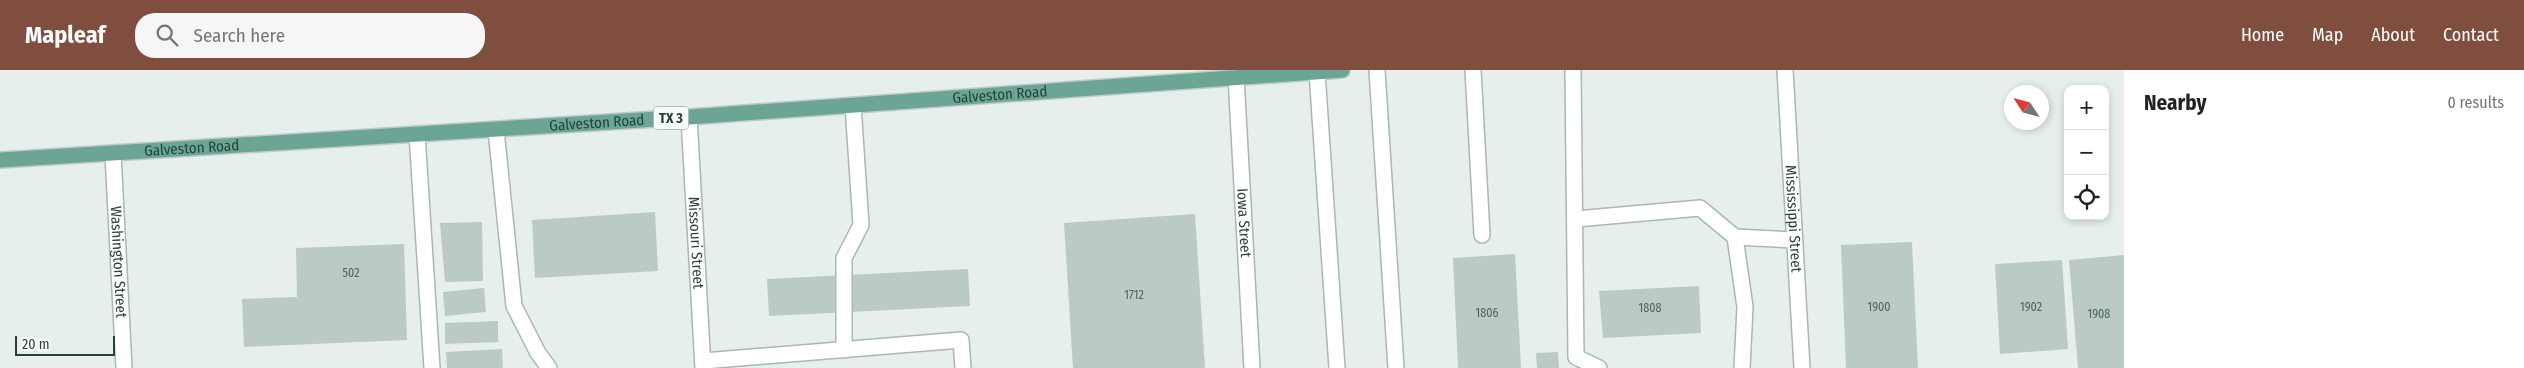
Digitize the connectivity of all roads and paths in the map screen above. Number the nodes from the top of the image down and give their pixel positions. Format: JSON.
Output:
{"nodes":[{"id":1,"x":1342,"y":70,"type":"edge"},
{"id":2,"x":1377,"y":70,"type":"edge"},
{"id":3,"x":1473,"y":70,"type":"edge"},
{"id":4,"x":1573,"y":70,"type":"edge"},
{"id":5,"x":1785,"y":70,"type":"edge"},
{"id":6,"x":1317,"y":72,"type":"junction"},
{"id":7,"x":1236,"y":77,"type":"junction"},
{"id":8,"x":853,"y":105,"type":"junction"},
{"id":9,"x":689,"y":117,"type":"junction"},
{"id":10,"x":496,"y":130,"type":"junction"},
{"id":11,"x":417,"y":134,"type":"junction"},
{"id":12,"x":113,"y":154,"type":"junction"},
{"id":13,"x":0,"y":160,"type":"edge"},
{"id":14,"x":1576,"y":219,"type":"junction"},
{"id":15,"x":1482,"y":235,"type":"dead end"},
{"id":16,"x":1735,"y":236,"type":"junction"},
{"id":17,"x":1794,"y":240,"type":"junction"},
{"id":18,"x":844,"y":350,"type":"junction"},
{"id":19,"x":703,"y":364,"type":"edge"},
{"id":20,"x":124,"y":368,"type":"edge"},
{"id":21,"x":432,"y":368,"type":"edge"},
{"id":22,"x":549,"y":368,"type":"edge"},
{"id":23,"x":963,"y":368,"type":"edge"},
{"id":24,"x":1252,"y":368,"type":"edge"},
{"id":25,"x":1337,"y":368,"type":"edge"},
{"id":26,"x":1396,"y":368,"type":"edge"},
{"id":27,"x":1599,"y":368,"type":"edge"},
{"id":28,"x":1742,"y":368,"type":"edge"},
{"id":29,"x":1802,"y":368,"type":"edge"}],
"edges":[{"from":1,"to":6,"type":"main road","name":"Galveston Road","number":"TX 3"},
{"from":2,"to":26,"type":"street"},
{"from":3,"to":15,"type":"street"},
{"from":4,"to":14,"type":"street"},
{"from":5,"to":17,"type":"street","name":"Mississippi Street"},
{"from":6,"to":7,"type":"main road","name":"Galveston Road","number":"TX 3"},
{"from":6,"to":25,"type":"street"},
{"from":7,"to":8,"type":"main road","name":"Galveston Road","number":"TX 3"},
{"from":7,"to":24,"type":"street","name":"Iowa Street"},
{"from":8,"to":9,"type":"main road","name":"Galveston Road","number":"TX 3"},
{"from":8,"to":18,"type":"street"},
{"from":9,"to":10,"type":"main road","name":"Galveston Road","number":"TX 3"},
{"from":9,"to":19,"type":"street","name":"Missouri Street"},
{"from":10,"to":11,"type":"main road","name":"Galveston Road","number":"TX 3"},
{"from":10,"to":22,"type":"street"},
{"from":11,"to":12,"type":"main road","name":"Galveston Road","number":"TX 3"},
{"from":11,"to":21,"type":"street"},
{"from":12,"to":13,"type":"main road","name":"Galveston Road","number":"TX 3"},
{"from":12,"to":20,"type":"street","name":"Washington Street"},
{"from":14,"to":16,"type":"street"},
{"from":14,"to":27,"type":"street"},
{"from":16,"to":17,"type":"street"},
{"from":16,"to":28,"type":"street"},
{"from":17,"to":29,"type":"street","name":"Mississippi Street"},
{"from":18,"to":19,"type":"street"},
{"from":18,"to":23,"type":"street"}]}
